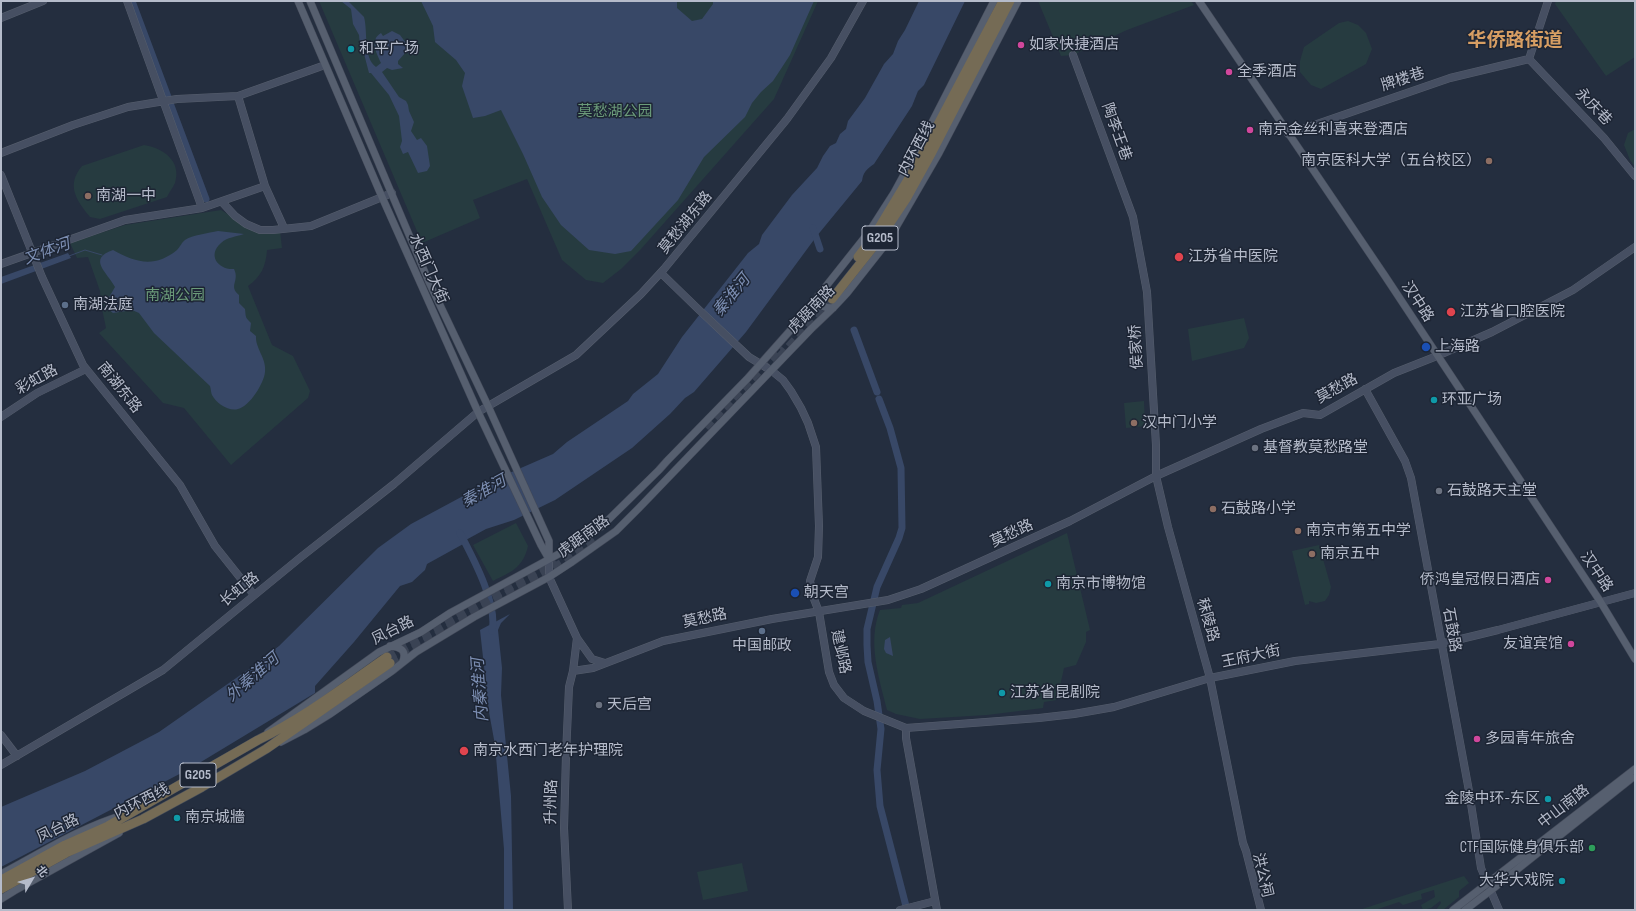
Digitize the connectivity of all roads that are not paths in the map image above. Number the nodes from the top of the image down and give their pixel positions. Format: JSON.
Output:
{"nodes":[{"id":1,"x":43,"y":1,"type":"edge"},
{"id":2,"x":127,"y":1,"type":"edge"},
{"id":3,"x":298,"y":1,"type":"edge"},
{"id":4,"x":310,"y":1,"type":"edge"},
{"id":5,"x":864,"y":1,"type":"edge"},
{"id":6,"x":994,"y":1,"type":"edge"},
{"id":7,"x":1003,"y":1,"type":"edge"},
{"id":8,"x":1010,"y":1,"type":"edge"},
{"id":9,"x":1018,"y":1,"type":"edge"},
{"id":10,"x":1199,"y":1,"type":"edge"},
{"id":11,"x":1548,"y":1,"type":"edge"},
{"id":12,"x":1,"y":18,"type":"edge"},
{"id":13,"x":1073,"y":55,"type":"dead end"},
{"id":14,"x":1529,"y":59,"type":"junction"},
{"id":15,"x":325,"y":65,"type":"junction"},
{"id":16,"x":963,"y":84,"type":"junction"},
{"id":17,"x":238,"y":96,"type":"junction"},
{"id":18,"x":164,"y":101,"type":"junction"},
{"id":19,"x":956,"y":118,"type":"junction"},
{"id":20,"x":934,"y":119,"type":"junction"},
{"id":21,"x":1288,"y":134,"type":"junction"},
{"id":22,"x":924,"y":138,"type":"junction"},
{"id":23,"x":938,"y":153,"type":"junction"},
{"id":24,"x":1,"y":154,"type":"edge"},
{"id":25,"x":918,"y":170,"type":"junction"},
{"id":26,"x":1,"y":174,"type":"edge"},
{"id":27,"x":1635,"y":176,"type":"edge"},
{"id":28,"x":265,"y":186,"type":"junction"},
{"id":29,"x":392,"y":193,"type":"junction"},
{"id":30,"x":382,"y":197,"type":"junction"},
{"id":31,"x":222,"y":202,"type":"junction"},
{"id":32,"x":202,"y":208,"type":"junction"},
{"id":33,"x":1134,"y":217,"type":"joint"},
{"id":34,"x":284,"y":228,"type":"junction"},
{"id":35,"x":1635,"y":247,"type":"edge"},
{"id":36,"x":32,"y":253,"type":"junction"},
{"id":37,"x":1,"y":264,"type":"edge"},
{"id":38,"x":661,"y":272,"type":"junction"},
{"id":39,"x":818,"y":296,"type":"junction"},
{"id":40,"x":831,"y":301,"type":"junction"},
{"id":41,"x":1437,"y":356,"type":"junction"},
{"id":42,"x":760,"y":364,"type":"junction"},
{"id":43,"x":86,"y":369,"type":"junction"},
{"id":44,"x":772,"y":371,"type":"junction"},
{"id":45,"x":1365,"y":389,"type":"junction"},
{"id":46,"x":488,"y":406,"type":"junction"},
{"id":47,"x":478,"y":412,"type":"junction"},
{"id":48,"x":1,"y":417,"type":"edge"},
{"id":49,"x":1156,"y":476,"type":"junction"},
{"id":50,"x":575,"y":543,"type":"junction"},
{"id":51,"x":583,"y":555,"type":"junction"},
{"id":52,"x":549,"y":559,"type":"junction"},
{"id":53,"x":549,"y":577,"type":"junction"},
{"id":54,"x":1635,"y":593,"type":"edge"},
{"id":55,"x":254,"y":595,"type":"junction"},
{"id":56,"x":1600,"y":601,"type":"junction"},
{"id":57,"x":819,"y":612,"type":"junction"},
{"id":58,"x":577,"y":638,"type":"junction"},
{"id":59,"x":1440,"y":644,"type":"junction"},
{"id":60,"x":390,"y":646,"type":"junction"},
{"id":61,"x":1635,"y":659,"type":"edge"},
{"id":62,"x":403,"y":661,"type":"junction"},
{"id":63,"x":606,"y":663,"type":"junction"},
{"id":64,"x":574,"y":671,"type":"junction"},
{"id":65,"x":1210,"y":678,"type":"junction"},
{"id":66,"x":906,"y":728,"type":"junction"},
{"id":67,"x":1,"y":735,"type":"edge"},
{"id":68,"x":258,"y":740,"type":"junction"},
{"id":69,"x":266,"y":749,"type":"junction"},
{"id":70,"x":17,"y":756,"type":"junction"},
{"id":71,"x":1,"y":765,"type":"edge"},
{"id":72,"x":1635,"y":769,"type":"edge"},
{"id":73,"x":1635,"y":775,"type":"edge"},
{"id":74,"x":129,"y":813,"type":"junction"},
{"id":75,"x":143,"y":819,"type":"junction"},
{"id":76,"x":1243,"y":843,"type":"junction"},
{"id":77,"x":1,"y":874,"type":"edge"},
{"id":78,"x":6,"y":882,"type":"edge"},
{"id":79,"x":1488,"y":888,"type":"junction"},
{"id":80,"x":1,"y":889,"type":"edge"},
{"id":81,"x":1,"y":899,"type":"edge"},
{"id":82,"x":935,"y":901,"type":"junction"},
{"id":83,"x":568,"y":910,"type":"edge"},
{"id":84,"x":900,"y":910,"type":"edge"},
{"id":85,"x":937,"y":910,"type":"edge"},
{"id":86,"x":1257,"y":910,"type":"edge"},
{"id":87,"x":1261,"y":910,"type":"edge"},
{"id":88,"x":1453,"y":910,"type":"edge"},
{"id":89,"x":1465,"y":910,"type":"edge"},
{"id":90,"x":1499,"y":910,"type":"edge"}],
"edges":[{"from":1,"to":12,"type":"street"},
{"from":2,"to":18,"type":"street"},
{"from":3,"to":15,"type":"main road","name":"水西门大街"},
{"from":4,"to":29,"type":"main road","name":"水西门大街"},
{"from":5,"to":38,"type":"street","name":"莫愁湖东路"},
{"from":6,"to":20,"type":"main road","name":"虎踞南路"},
{"from":7,"to":16,"type":"highway","name":"内环西线","number":"G205"},
{"from":8,"to":16,"type":"highway","name":"内环西线","number":"G205"},
{"from":9,"to":19,"type":"main road","name":"虎踞南路"},
{"from":10,"to":21,"type":"main road","name":"汉中路"},
{"from":11,"to":14,"type":"street"},
{"from":13,"to":33,"type":"street","name":"陶李王巷"},
{"from":14,"to":21,"type":"street","name":"牌楼巷"},
{"from":14,"to":27,"type":"street","name":"永庆巷"},
{"from":15,"to":17,"type":"street"},
{"from":15,"to":30,"type":"main road","name":"水西门大街"},
{"from":16,"to":19,"type":"highway"},
{"from":16,"to":20,"type":"highway"},
{"from":16,"to":25,"type":"highway","name":"内环西线","number":"G205"},
{"from":17,"to":18,"type":"street"},
{"from":17,"to":28,"type":"street"},
{"from":18,"to":24,"type":"street"},
{"from":18,"to":32,"type":"street"},
{"from":19,"to":23,"type":"main road","name":"虎踞南路"},
{"from":20,"to":22,"type":"main road","name":"虎踞南路"},
{"from":21,"to":41,"type":"main road","name":"汉中路"},
{"from":22,"to":25,"type":"highway"},
{"from":22,"to":39,"type":"main road","name":"虎踞南路"},
{"from":23,"to":25,"type":"highway"},
{"from":23,"to":40,"type":"main road","name":"虎踞南路"},
{"from":25,"to":40,"type":"highway","name":"内环西线","number":"G205"},
{"from":26,"to":36,"type":"street","name":"南湖东路"},
{"from":28,"to":31,"type":"street"},
{"from":28,"to":34,"type":"street"},
{"from":29,"to":30,"type":"street"},
{"from":29,"to":46,"type":"main road","name":"水西门大街"},
{"from":30,"to":34,"type":"street"},
{"from":30,"to":47,"type":"main road","name":"水西门大街"},
{"from":31,"to":32,"type":"street"},
{"from":31,"to":34,"type":"street"},
{"from":32,"to":36,"type":"street"},
{"from":33,"to":49,"type":"street","name":"侯家桥"},
{"from":35,"to":41,"type":"street"},
{"from":36,"to":37,"type":"street"},
{"from":36,"to":43,"type":"street","name":"南湖东路"},
{"from":38,"to":42,"type":"street","name":"建邺路"},
{"from":38,"to":46,"type":"street","name":"莫愁湖东路"},
{"from":39,"to":40,"type":"main road"},
{"from":39,"to":42,"type":"main road","name":"虎踞南路"},
{"from":40,"to":44,"type":"main road","name":"虎踞南路"},
{"from":41,"to":45,"type":"street","name":"莫愁路"},
{"from":41,"to":56,"type":"main road","name":"汉中路"},
{"from":42,"to":44,"type":"street","name":"建邺路"},
{"from":42,"to":50,"type":"main road","name":"虎踞南路"},
{"from":43,"to":48,"type":"street","name":"彩虹路"},
{"from":43,"to":55,"type":"street","name":"南湖东路"},
{"from":44,"to":51,"type":"main road","name":"虎踞南路"},
{"from":44,"to":57,"type":"street","name":"建邺路"},
{"from":45,"to":49,"type":"street","name":"莫愁路"},
{"from":45,"to":59,"type":"street","name":"石鼓路"},
{"from":46,"to":47,"type":"street","name":"莫愁湖东路"},
{"from":46,"to":52,"type":"main road","name":"水西门大街"},
{"from":47,"to":52,"type":"main road","name":"水西门大街"},
{"from":47,"to":55,"type":"street","name":"长虹路"},
{"from":49,"to":57,"type":"street","name":"莫愁路"},
{"from":49,"to":65,"type":"street","name":"秣陵路"},
{"from":50,"to":51,"type":"main road"},
{"from":50,"to":52,"type":"main road","name":"虎踞南路"},
{"from":51,"to":53,"type":"main road","name":"虎踞南路"},
{"from":52,"to":53,"type":"street"},
{"from":52,"to":60,"type":"main road","name":"凤台路"},
{"from":53,"to":58,"type":"street"},
{"from":53,"to":62,"type":"main road","name":"凤台路"},
{"from":54,"to":56,"type":"street","name":"王府大街"},
{"from":55,"to":70,"type":"street","name":"长虹路"},
{"from":56,"to":59,"type":"street","name":"王府大街"},
{"from":56,"to":61,"type":"main road","name":"汉中路"},
{"from":57,"to":63,"type":"street","name":"莫愁路"},
{"from":57,"to":66,"type":"street","name":"建邺路"},
{"from":58,"to":63,"type":"street"},
{"from":58,"to":64,"type":"street"},
{"from":59,"to":65,"type":"street","name":"王府大街"},
{"from":59,"to":79,"type":"street","name":"石鼓路"},
{"from":60,"to":62,"type":"main road"},
{"from":60,"to":68,"type":"main road","name":"凤台路"},
{"from":62,"to":69,"type":"main road","name":"凤台路"},
{"from":63,"to":64,"type":"street","name":"莫愁路"},
{"from":64,"to":83,"type":"street","name":"升州路"},
{"from":65,"to":66,"type":"street","name":"王府大街"},
{"from":65,"to":76,"type":"street","name":"秣陵路"},
{"from":66,"to":82,"type":"street"},
{"from":67,"to":70,"type":"street"},
{"from":68,"to":69,"type":"highway","name":"内环西线","number":"G205"},
{"from":68,"to":74,"type":"highway","name":"内环西线","number":"G205"},
{"from":69,"to":75,"type":"highway","name":"内环西线","number":"G205"},
{"from":70,"to":71,"type":"street","name":"长虹路"},
{"from":72,"to":79,"type":"main road","name":"中山南路"},
{"from":73,"to":79,"type":"main road","name":"中山南路"},
{"from":74,"to":77,"type":"main road","name":"凤台路"},
{"from":74,"to":78,"type":"highway","name":"内环西线","number":"G205"},
{"from":75,"to":78,"type":"highway","name":"内环西线","number":"G205"},
{"from":75,"to":81,"type":"main road"},
{"from":76,"to":86,"type":"street","name":"洪公祠"},
{"from":76,"to":87,"type":"street","name":"洪公祠"},
{"from":78,"to":80,"type":"highway","name":"内环西线"},
{"from":79,"to":88,"type":"main road","name":"中山南路"},
{"from":79,"to":89,"type":"main road","name":"中山南路"},
{"from":79,"to":90,"type":"street","name":"石鼓路"},
{"from":82,"to":84,"type":"street"},
{"from":82,"to":85,"type":"street"}]}
